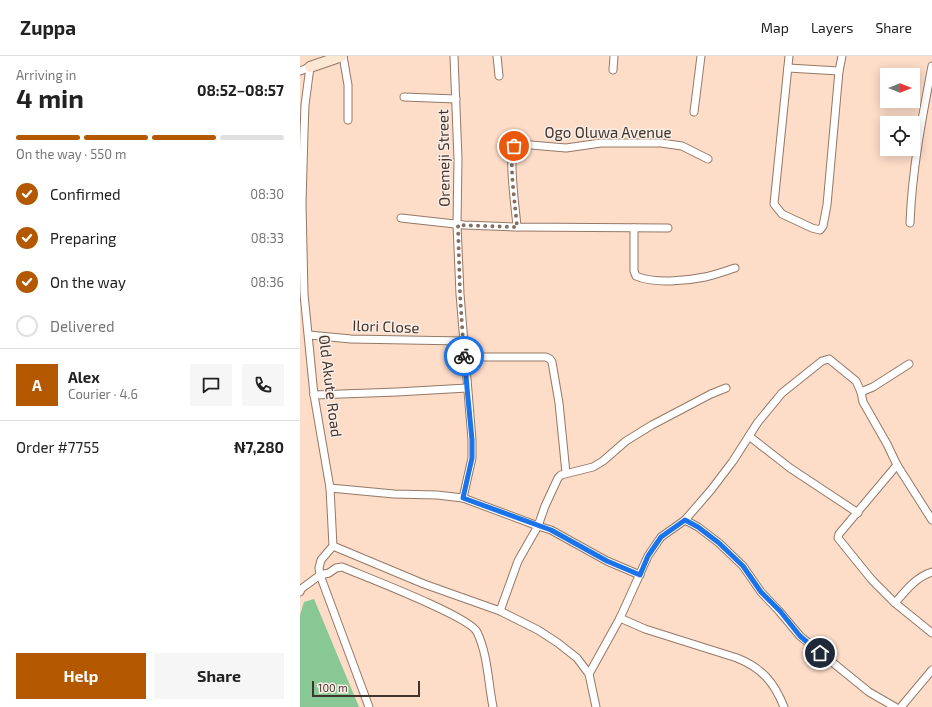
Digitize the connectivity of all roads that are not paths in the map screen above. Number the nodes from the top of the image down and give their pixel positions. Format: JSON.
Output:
{"nodes":[{"id":1,"x":313,"y":56,"type":"edge"},
{"id":2,"x":343,"y":56,"type":"edge"},
{"id":3,"x":454,"y":56,"type":"edge"},
{"id":4,"x":497,"y":56,"type":"edge"},
{"id":5,"x":614,"y":56,"type":"edge"},
{"id":6,"x":701,"y":56,"type":"edge"},
{"id":7,"x":789,"y":56,"type":"edge"},
{"id":8,"x":842,"y":56,"type":"edge"},
{"id":9,"x":932,"y":66,"type":"edge"},
{"id":10,"x":310,"y":67,"type":"junction"},
{"id":11,"x":788,"y":68,"type":"junction"},
{"id":12,"x":300,"y":70,"type":"edge"},
{"id":13,"x":613,"y":70,"type":"dead end"},
{"id":14,"x":839,"y":71,"type":"junction"},
{"id":15,"x":499,"y":76,"type":"dead end"},
{"id":16,"x":404,"y":97,"type":"dead end"},
{"id":17,"x":456,"y":99,"type":"junction"},
{"id":18,"x":694,"y":112,"type":"dead end"},
{"id":19,"x":348,"y":120,"type":"dead end"},
{"id":20,"x":708,"y":159,"type":"dead end"},
{"id":21,"x":401,"y":218,"type":"dead end"},
{"id":22,"x":910,"y":223,"type":"dead end"},
{"id":23,"x":458,"y":225,"type":"junction"},
{"id":24,"x":517,"y":227,"type":"junction"},
{"id":25,"x":634,"y":228,"type":"junction"},
{"id":26,"x":668,"y":228,"type":"dead end"},
{"id":27,"x":735,"y":268,"type":"dead end"},
{"id":28,"x":302,"y":294,"type":"edge"},
{"id":29,"x":309,"y":335,"type":"junction"},
{"id":30,"x":463,"y":341,"type":"junction"},
{"id":31,"x":464,"y":357,"type":"junction"},
{"id":32,"x":909,"y":364,"type":"dead end"},
{"id":33,"x":467,"y":388,"type":"junction"},
{"id":34,"x":726,"y":388,"type":"dead end"},
{"id":35,"x":861,"y":392,"type":"junction"},
{"id":36,"x":314,"y":395,"type":"junction"},
{"id":37,"x":748,"y":436,"type":"junction"},
{"id":38,"x":897,"y":465,"type":"junction"},
{"id":39,"x":566,"y":473,"type":"junction"},
{"id":40,"x":330,"y":488,"type":"junction"},
{"id":41,"x":463,"y":498,"type":"junction"},
{"id":42,"x":858,"y":513,"type":"junction"},
{"id":43,"x":685,"y":520,"type":"junction"},
{"id":44,"x":932,"y":520,"type":"edge"},
{"id":45,"x":538,"y":526,"type":"junction"},
{"id":46,"x":333,"y":546,"type":"junction"},
{"id":47,"x":932,"y":572,"type":"edge"},
{"id":48,"x":320,"y":575,"type":"junction"},
{"id":49,"x":640,"y":575,"type":"junction"},
{"id":50,"x":300,"y":592,"type":"edge"},
{"id":51,"x":895,"y":603,"type":"junction"},
{"id":52,"x":500,"y":612,"type":"junction"},
{"id":53,"x":620,"y":618,"type":"junction"},
{"id":54,"x":932,"y":633,"type":"edge"},
{"id":55,"x":932,"y":670,"type":"edge"},
{"id":56,"x":589,"y":674,"type":"junction"},
{"id":57,"x":369,"y":707,"type":"edge"},
{"id":58,"x":493,"y":707,"type":"edge"},
{"id":59,"x":596,"y":707,"type":"edge"},
{"id":60,"x":784,"y":707,"type":"edge"},
{"id":61,"x":895,"y":707,"type":"edge"},
{"id":62,"x":901,"y":707,"type":"edge"}],
"edges":[{"from":1,"to":10,"type":"street","name":"Old Akute Road"},
{"from":2,"to":10,"type":"street"},
{"from":2,"to":19,"type":"street"},
{"from":3,"to":17,"type":"street","name":"Oremeji Street"},
{"from":4,"to":15,"type":"street"},
{"from":5,"to":13,"type":"street"},
{"from":6,"to":18,"type":"street"},
{"from":7,"to":11,"type":"street"},
{"from":8,"to":14,"type":"street"},
{"from":9,"to":22,"type":"street"},
{"from":10,"to":12,"type":"street"},
{"from":10,"to":28,"type":"street","name":"Old Akute Road"},
{"from":11,"to":14,"type":"street"},
{"from":11,"to":14,"type":"street"},
{"from":16,"to":17,"type":"street"},
{"from":17,"to":23,"type":"street","name":"Oremeji Street"},
{"from":20,"to":24,"type":"street","name":"Ogo Oluwa Avenue"},
{"from":21,"to":23,"type":"street"},
{"from":23,"to":24,"type":"street"},
{"from":23,"to":30,"type":"street","name":"Oremeji Street"},
{"from":24,"to":25,"type":"street"},
{"from":25,"to":26,"type":"street"},
{"from":25,"to":27,"type":"street"},
{"from":28,"to":29,"type":"street","name":"Old Akute Road"},
{"from":29,"to":30,"type":"street","name":"Ilori Close"},
{"from":29,"to":36,"type":"street","name":"Old Akute Road"},
{"from":30,"to":31,"type":"street","name":"Oremeji Street"},
{"from":31,"to":33,"type":"street","name":"Oremeji Street"},
{"from":31,"to":39,"type":"street"},
{"from":32,"to":35,"type":"street"},
{"from":33,"to":36,"type":"street"},
{"from":33,"to":41,"type":"street","name":"Oremeji Street"},
{"from":34,"to":39,"type":"street"},
{"from":35,"to":37,"type":"street"},
{"from":35,"to":38,"type":"street"},
{"from":36,"to":40,"type":"street","name":"Old Akute Road"},
{"from":37,"to":42,"type":"street"},
{"from":37,"to":43,"type":"street"},
{"from":38,"to":42,"type":"street"},
{"from":38,"to":44,"type":"street"},
{"from":39,"to":45,"type":"street"},
{"from":40,"to":41,"type":"street"},
{"from":40,"to":46,"type":"street","name":"Old Akute Road"},
{"from":41,"to":45,"type":"street"},
{"from":42,"to":51,"type":"street"},
{"from":43,"to":49,"type":"street"},
{"from":43,"to":61,"type":"street"},
{"from":45,"to":49,"type":"street"},
{"from":45,"to":52,"type":"street"},
{"from":46,"to":48,"type":"street"},
{"from":46,"to":52,"type":"street"},
{"from":47,"to":51,"type":"street"},
{"from":48,"to":50,"type":"street"},
{"from":48,"to":57,"type":"street"},
{"from":48,"to":58,"type":"street"},
{"from":49,"to":53,"type":"street"},
{"from":51,"to":54,"type":"street"},
{"from":52,"to":56,"type":"street"},
{"from":53,"to":56,"type":"street"},
{"from":53,"to":60,"type":"street"},
{"from":55,"to":62,"type":"street"},
{"from":56,"to":59,"type":"street"}]}
